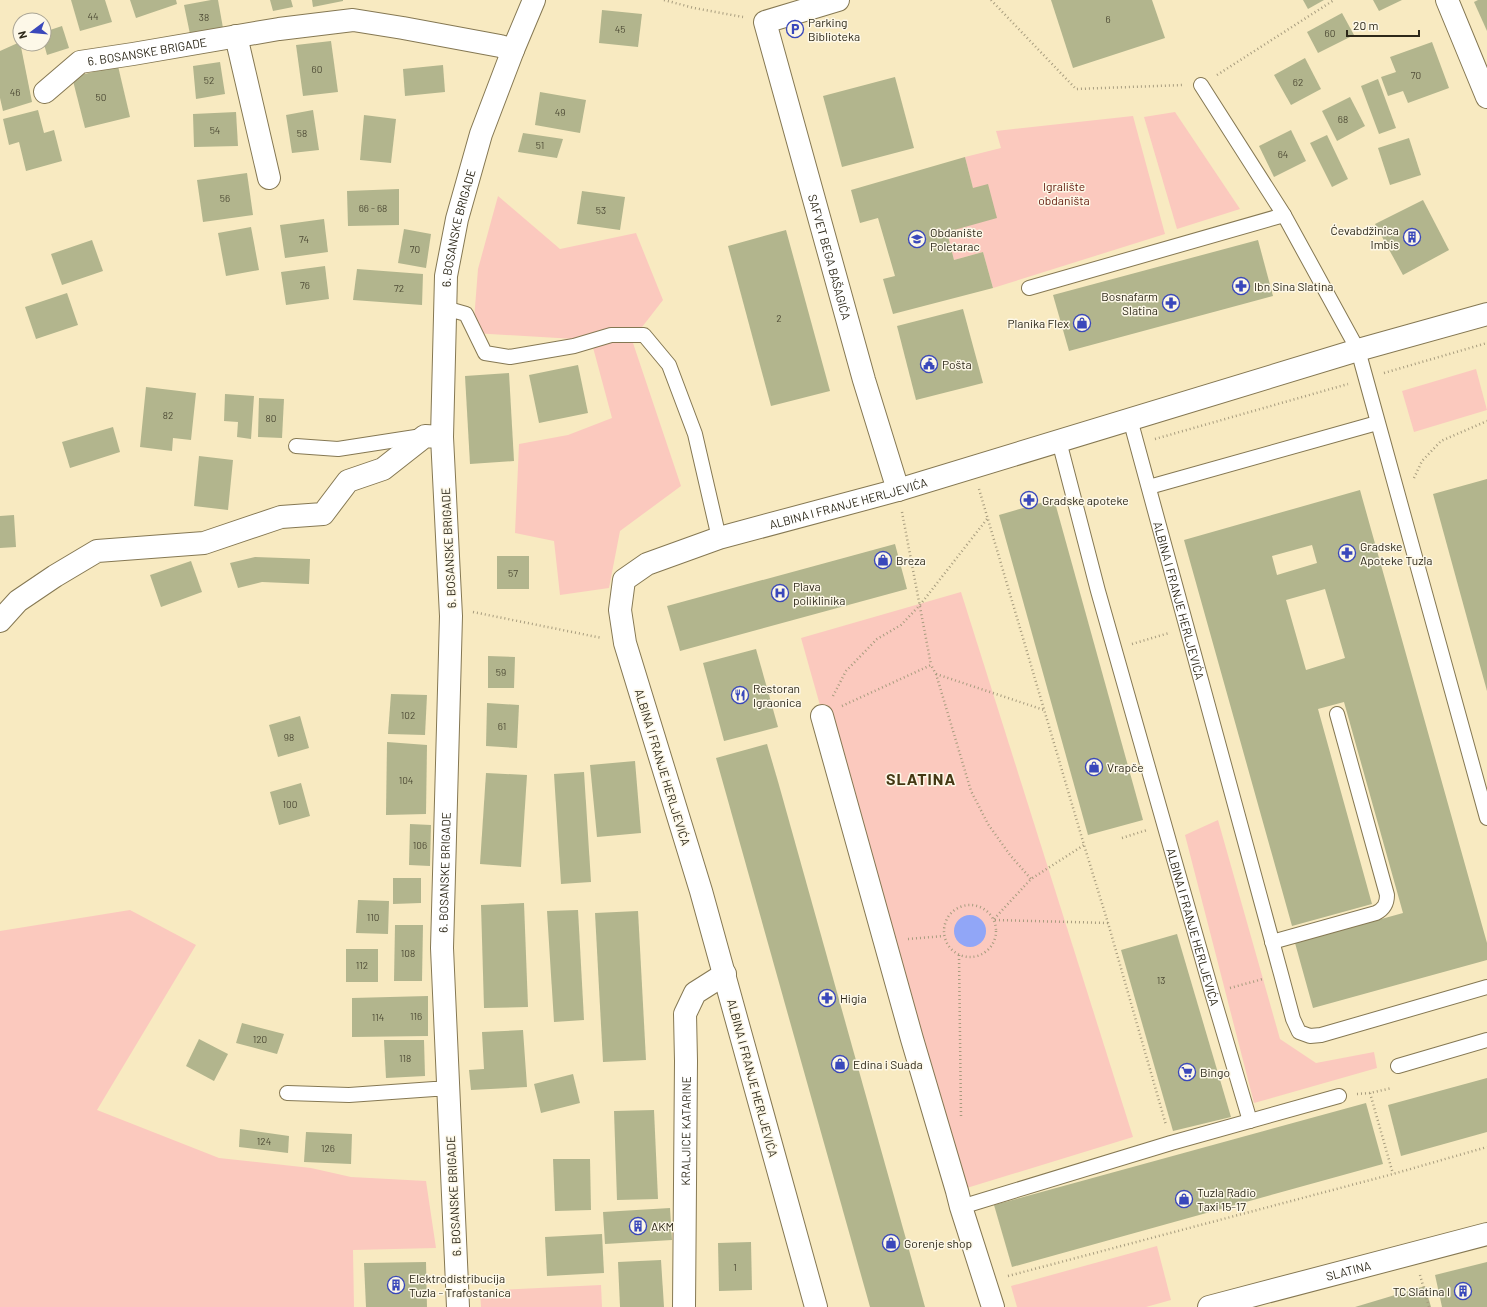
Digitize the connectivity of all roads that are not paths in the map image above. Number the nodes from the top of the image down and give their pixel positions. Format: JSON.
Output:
{"nodes":[{"id":1,"x":534,"y":0,"type":"edge"},
{"id":2,"x":838,"y":0,"type":"edge"},
{"id":3,"x":1447,"y":0,"type":"edge"},
{"id":4,"x":236,"y":36,"type":"junction"},
{"id":5,"x":513,"y":50,"type":"junction"},
{"id":6,"x":1201,"y":85,"type":"road end"},
{"id":7,"x":45,"y":92,"type":"dead end"},
{"id":8,"x":1487,"y":97,"type":"edge"},
{"id":9,"x":269,"y":178,"type":"dead end"},
{"id":10,"x":1284,"y":215,"type":"junction"},
{"id":11,"x":1029,"y":288,"type":"dead end"},
{"id":12,"x":445,"y":308,"type":"junction"},
{"id":13,"x":1487,"y":314,"type":"edge"},
{"id":14,"x":1358,"y":350,"type":"junction"},
{"id":15,"x":1130,"y":420,"type":"junction"},
{"id":16,"x":1377,"y":423,"type":"junction"},
{"id":17,"x":434,"y":437,"type":"junction"},
{"id":18,"x":1059,"y":441,"type":"junction"},
{"id":19,"x":296,"y":446,"type":"dead end"},
{"id":20,"x":1149,"y":487,"type":"junction"},
{"id":21,"x":898,"y":490,"type":"junction"},
{"id":22,"x":720,"y":538,"type":"junction"},
{"id":23,"x":0,"y":621,"type":"edge"},
{"id":24,"x":1337,"y":714,"type":"dead end"},
{"id":25,"x":822,"y":716,"type":"road end"},
{"id":26,"x":1487,"y":818,"type":"edge"},
{"id":27,"x":1272,"y":942,"type":"junction"},
{"id":28,"x":724,"y":974,"type":"junction"},
{"id":29,"x":1487,"y":987,"type":"edge"},
{"id":30,"x":1487,"y":1040,"type":"edge"},
{"id":31,"x":1398,"y":1066,"type":"dead end"},
{"id":32,"x":448,"y":1090,"type":"junction"},
{"id":33,"x":287,"y":1093,"type":"dead end"},
{"id":34,"x":1339,"y":1096,"type":"dead end"},
{"id":35,"x":1250,"y":1121,"type":"junction"},
{"id":36,"x":961,"y":1207,"type":"junction"},
{"id":37,"x":1487,"y":1234,"type":"edge"},
{"id":38,"x":458,"y":1307,"type":"edge"},
{"id":39,"x":684,"y":1307,"type":"edge"},
{"id":40,"x":816,"y":1307,"type":"edge"},
{"id":41,"x":993,"y":1307,"type":"edge"},
{"id":42,"x":1209,"y":1307,"type":"edge"}],
"edges":[{"from":1,"to":5,"type":"street","name":"6. BOSANSKE BRIGADE"},
{"from":2,"to":21,"type":"street","name":"SAFVET BEGA BAŠAGIĆA"},
{"from":3,"to":8,"type":"street"},
{"from":4,"to":5,"type":"street","name":"6. BOSANSKE BRIGADE"},
{"from":4,"to":7,"type":"street","name":"6. BOSANSKE BRIGADE"},
{"from":4,"to":9,"type":"street"},
{"from":5,"to":12,"type":"street","name":"6. BOSANSKE BRIGADE"},
{"from":6,"to":10,"type":"lane"},
{"from":10,"to":11,"type":"lane"},
{"from":10,"to":14,"type":"lane"},
{"from":12,"to":17,"type":"street","name":"6. BOSANSKE BRIGADE"},
{"from":12,"to":22,"type":"lane"},
{"from":13,"to":14,"type":"street","name":"ALBINA I FRANJE HERLJEVIĆA"},
{"from":14,"to":15,"type":"street","name":"ALBINA I FRANJE HERLJEVIĆA"},
{"from":14,"to":16,"type":"lane"},
{"from":15,"to":18,"type":"street","name":"ALBINA I FRANJE HERLJEVIĆA"},
{"from":15,"to":20,"type":"lane","name":"ALBINA I FRANJE HERLJEVIĆA"},
{"from":16,"to":20,"type":"lane"},
{"from":16,"to":26,"type":"lane"},
{"from":17,"to":19,"type":"lane"},
{"from":17,"to":23,"type":"street"},
{"from":17,"to":32,"type":"street","name":"6. BOSANSKE BRIGADE"},
{"from":18,"to":21,"type":"street","name":"ALBINA I FRANJE HERLJEVIĆA"},
{"from":18,"to":35,"type":"lane","name":"ALBINA I FRANJE HERLJEVIĆA"},
{"from":20,"to":27,"type":"lane","name":"ALBINA I FRANJE HERLJEVIĆA"},
{"from":21,"to":22,"type":"street","name":"ALBINA I FRANJE HERLJEVIĆA"},
{"from":22,"to":28,"type":"street","name":"ALBINA I FRANJE HERLJEVIĆA"},
{"from":24,"to":27,"type":"lane"},
{"from":25,"to":36,"type":"street"},
{"from":27,"to":29,"type":"lane","name":"ALBINA I FRANJE HERLJEVIĆA"},
{"from":28,"to":39,"type":"street","name":"KRALJICE KATARINE"},
{"from":28,"to":40,"type":"street","name":"ALBINA I FRANJE HERLJEVIĆA"},
{"from":30,"to":31,"type":"lane"},
{"from":32,"to":33,"type":"lane"},
{"from":32,"to":38,"type":"street","name":"6. BOSANSKE BRIGADE"},
{"from":34,"to":35,"type":"lane"},
{"from":35,"to":36,"type":"lane"},
{"from":36,"to":41,"type":"street"},
{"from":37,"to":42,"type":"street","name":"SLATINA"}]}
